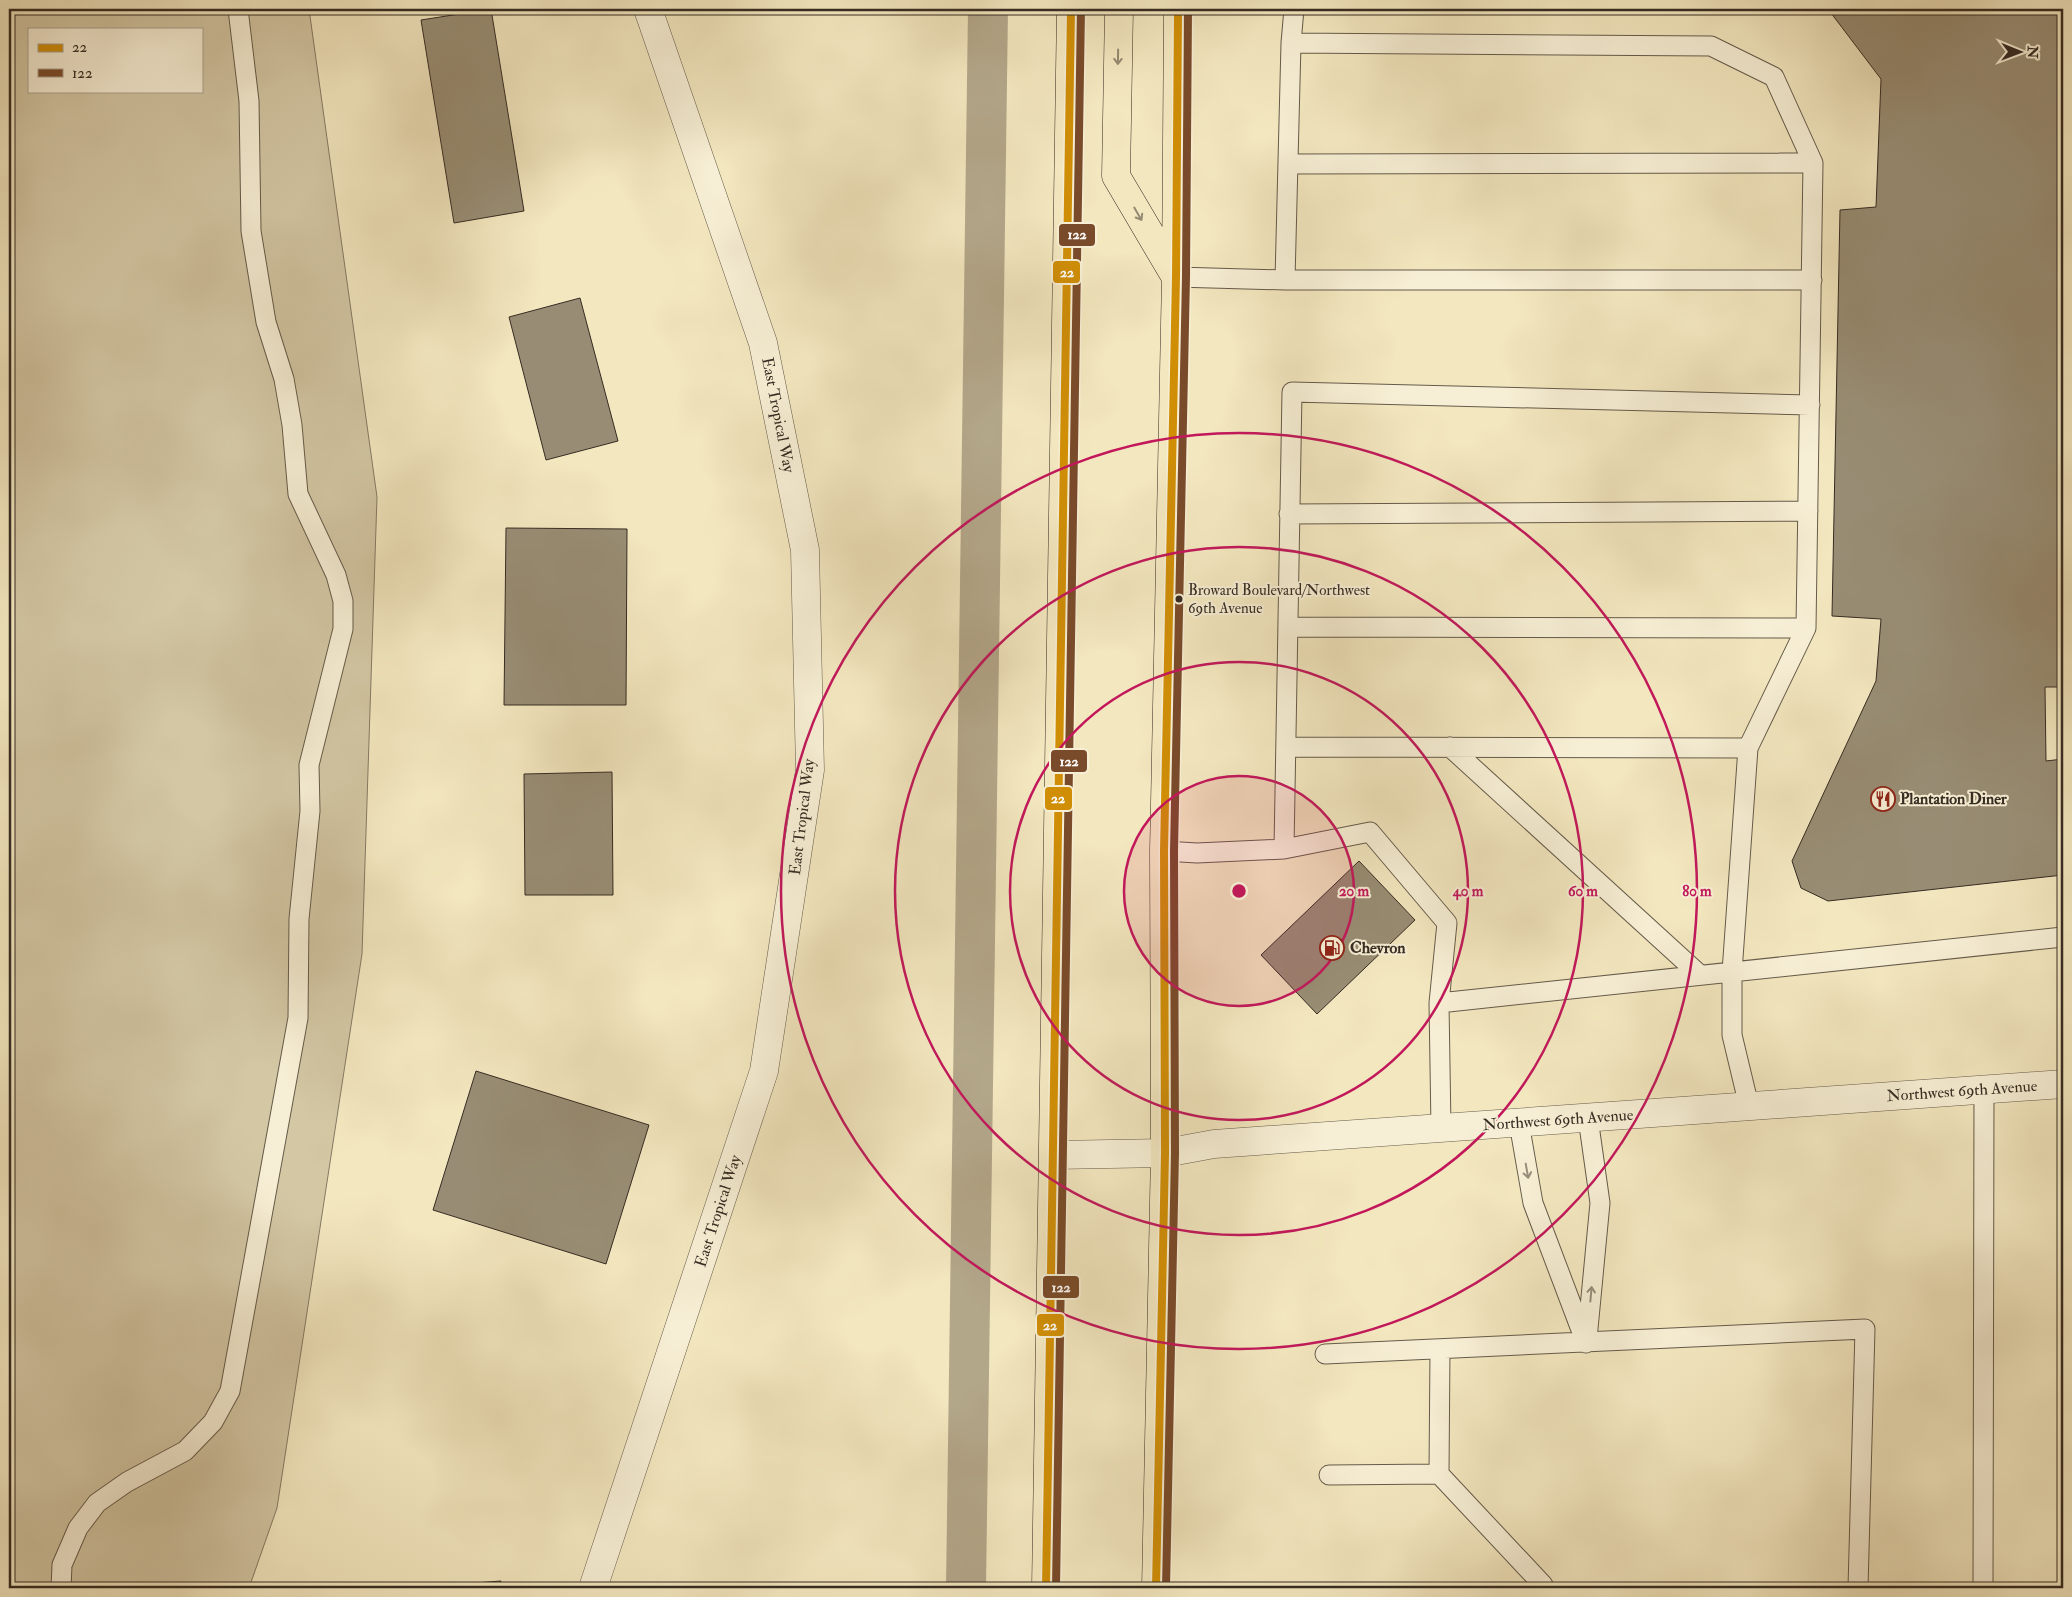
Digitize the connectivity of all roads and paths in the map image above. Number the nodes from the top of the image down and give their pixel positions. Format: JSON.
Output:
{"nodes":[{"id":1,"x":238,"y":9,"type":"edge"},
{"id":2,"x":648,"y":9,"type":"edge"},
{"id":3,"x":1070,"y":9,"type":"edge"},
{"id":4,"x":1119,"y":9,"type":"edge"},
{"id":5,"x":1178,"y":9,"type":"edge"},
{"id":6,"x":1294,"y":9,"type":"edge"},
{"id":7,"x":1291,"y":43,"type":"junction"},
{"id":8,"x":1813,"y":163,"type":"junction"},
{"id":9,"x":1288,"y":164,"type":"junction"},
{"id":10,"x":1176,"y":277,"type":"junction"},
{"id":11,"x":1285,"y":280,"type":"junction"},
{"id":12,"x":1812,"y":280,"type":"junction"},
{"id":13,"x":1810,"y":405,"type":"junction"},
{"id":14,"x":1808,"y":511,"type":"junction"},
{"id":15,"x":1289,"y":514,"type":"junction"},
{"id":16,"x":1288,"y":627,"type":"junction"},
{"id":17,"x":1806,"y":628,"type":"junction"},
{"id":18,"x":1286,"y":748,"type":"junction"},
{"id":19,"x":1450,"y":748,"type":"junction"},
{"id":20,"x":1748,"y":748,"type":"junction"},
{"id":21,"x":1284,"y":849,"type":"junction"},
{"id":22,"x":1164,"y":851,"type":"junction"},
{"id":23,"x":2063,"y":937,"type":"edge"},
{"id":24,"x":1732,"y":972,"type":"junction"},
{"id":25,"x":1700,"y":975,"type":"junction"},
{"id":26,"x":1439,"y":1003,"type":"junction"},
{"id":27,"x":2063,"y":1084,"type":"edge"},
{"id":28,"x":1984,"y":1090,"type":"junction"},
{"id":29,"x":1749,"y":1106,"type":"junction"},
{"id":30,"x":1588,"y":1118,"type":"junction"},
{"id":31,"x":1519,"y":1123,"type":"junction"},
{"id":32,"x":1441,"y":1128,"type":"junction"},
{"id":33,"x":1165,"y":1153,"type":"junction"},
{"id":34,"x":1054,"y":1155,"type":"junction"},
{"id":35,"x":1586,"y":1343,"type":"junction"},
{"id":36,"x":1440,"y":1349,"type":"junction"},
{"id":37,"x":1326,"y":1354,"type":"dead end"},
{"id":38,"x":1440,"y":1474,"type":"junction"},
{"id":39,"x":1329,"y":1475,"type":"dead end"},
{"id":40,"x":61,"y":1588,"type":"edge"},
{"id":41,"x":593,"y":1588,"type":"edge"},
{"id":42,"x":1046,"y":1588,"type":"edge"},
{"id":43,"x":1156,"y":1588,"type":"edge"},
{"id":44,"x":1543,"y":1588,"type":"edge"},
{"id":45,"x":1858,"y":1588,"type":"edge"},
{"id":46,"x":1983,"y":1588,"type":"edge"}],
"edges":[{"from":1,"to":40,"type":"lane"},
{"from":2,"to":41,"type":"street","name":"East Tropical Way"},
{"from":3,"to":34,"type":"main road"},
{"from":4,"to":10,"type":"main road","one_way":true},
{"from":5,"to":10,"type":"main road"},
{"from":6,"to":7,"type":"lane"},
{"from":7,"to":8,"type":"lane"},
{"from":7,"to":9,"type":"lane"},
{"from":8,"to":9,"type":"lane"},
{"from":8,"to":12,"type":"lane"},
{"from":9,"to":11,"type":"lane"},
{"from":10,"to":11,"type":"lane"},
{"from":10,"to":22,"type":"main road"},
{"from":11,"to":12,"type":"lane"},
{"from":12,"to":13,"type":"lane"},
{"from":13,"to":14,"type":"lane"},
{"from":13,"to":15,"type":"lane"},
{"from":14,"to":15,"type":"lane"},
{"from":14,"to":17,"type":"lane"},
{"from":15,"to":16,"type":"lane"},
{"from":16,"to":17,"type":"lane"},
{"from":16,"to":18,"type":"lane"},
{"from":17,"to":20,"type":"lane"},
{"from":18,"to":19,"type":"lane"},
{"from":18,"to":21,"type":"lane"},
{"from":19,"to":20,"type":"lane"},
{"from":19,"to":25,"type":"lane"},
{"from":20,"to":24,"type":"lane"},
{"from":21,"to":22,"type":"lane"},
{"from":21,"to":26,"type":"lane"},
{"from":22,"to":33,"type":"main road"},
{"from":23,"to":24,"type":"lane"},
{"from":24,"to":25,"type":"lane"},
{"from":24,"to":29,"type":"lane"},
{"from":25,"to":26,"type":"lane"},
{"from":26,"to":32,"type":"lane"},
{"from":27,"to":28,"type":"street","name":"Northwest 69th Avenue"},
{"from":28,"to":29,"type":"street","name":"Northwest 69th Avenue"},
{"from":28,"to":46,"type":"lane"},
{"from":29,"to":30,"type":"street","name":"Northwest 69th Avenue"},
{"from":30,"to":31,"type":"street","name":"Northwest 69th Avenue"},
{"from":35,"to":30,"type":"lane","one_way":true},
{"from":31,"to":32,"type":"street","name":"Northwest 69th Avenue"},
{"from":31,"to":35,"type":"lane","one_way":true},
{"from":32,"to":33,"type":"street","name":"Northwest 69th Avenue"},
{"from":33,"to":34,"type":"street","name":"Northwest 69th Avenue"},
{"from":33,"to":43,"type":"main road"},
{"from":34,"to":42,"type":"main road"},
{"from":35,"to":36,"type":"lane"},
{"from":35,"to":45,"type":"lane"},
{"from":36,"to":37,"type":"lane"},
{"from":36,"to":38,"type":"lane"},
{"from":38,"to":39,"type":"lane"},
{"from":38,"to":44,"type":"lane"}]}
